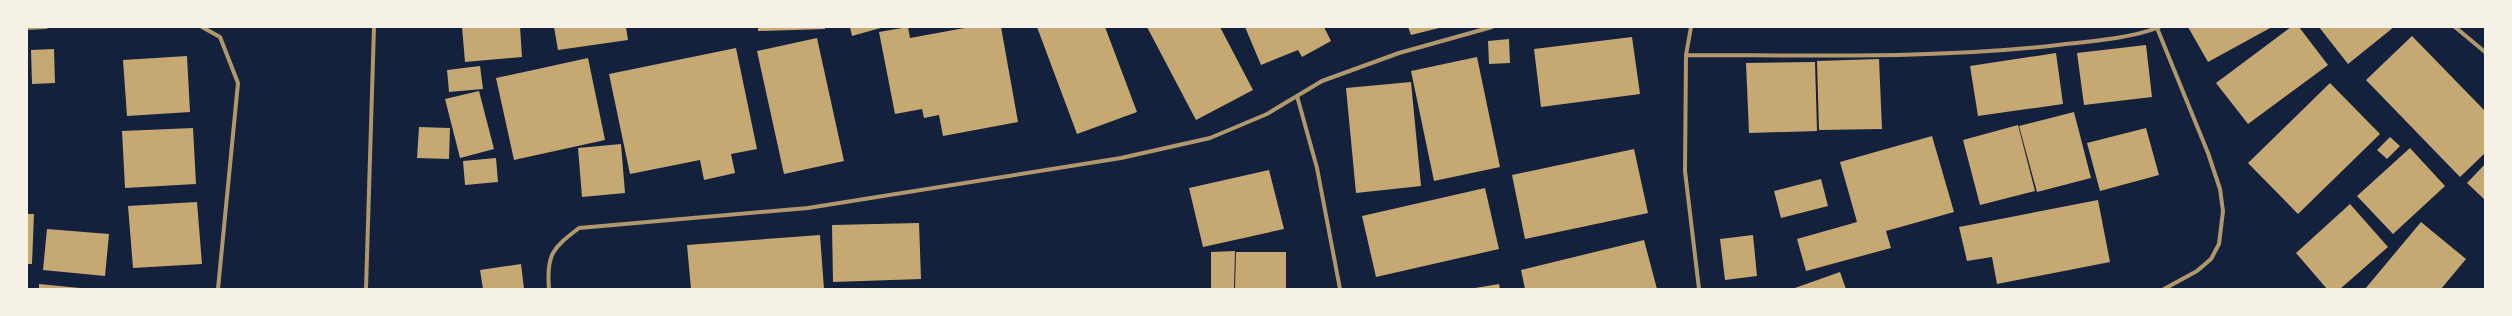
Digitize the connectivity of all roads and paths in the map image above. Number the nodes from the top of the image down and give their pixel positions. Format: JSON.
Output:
{"nodes":[{"id":1,"x":46,"y":27,"type":"edge"},
{"id":2,"x":202,"y":27,"type":"edge"},
{"id":3,"x":374,"y":27,"type":"edge"},
{"id":4,"x":1492,"y":27,"type":"edge"},
{"id":5,"x":1691,"y":27,"type":"edge"},
{"id":6,"x":2455,"y":27,"type":"edge"},
{"id":7,"x":27,"y":28,"type":"edge"},
{"id":8,"x":2158,"y":28,"type":"edge"},
{"id":9,"x":2485,"y":52,"type":"edge"},
{"id":10,"x":1686,"y":55,"type":"junction"},
{"id":11,"x":1297,"y":96,"type":"junction"},
{"id":12,"x":218,"y":289,"type":"edge"},
{"id":13,"x":366,"y":289,"type":"edge"},
{"id":14,"x":549,"y":289,"type":"edge"},
{"id":15,"x":1340,"y":289,"type":"edge"},
{"id":16,"x":1699,"y":289,"type":"edge"},
{"id":17,"x":2164,"y":289,"type":"edge"}],
"edges":[{"from":1,"to":7,"type":"street"},
{"from":2,"to":12,"type":"street"},
{"from":3,"to":13,"type":"street"},
{"from":4,"to":11,"type":"street"},
{"from":5,"to":10,"type":"street"},
{"from":6,"to":9,"type":"street"},
{"from":8,"to":10,"type":"street"},
{"from":8,"to":17,"type":"street"},
{"from":10,"to":16,"type":"street"},
{"from":11,"to":14,"type":"street"},
{"from":11,"to":15,"type":"street"}]}
